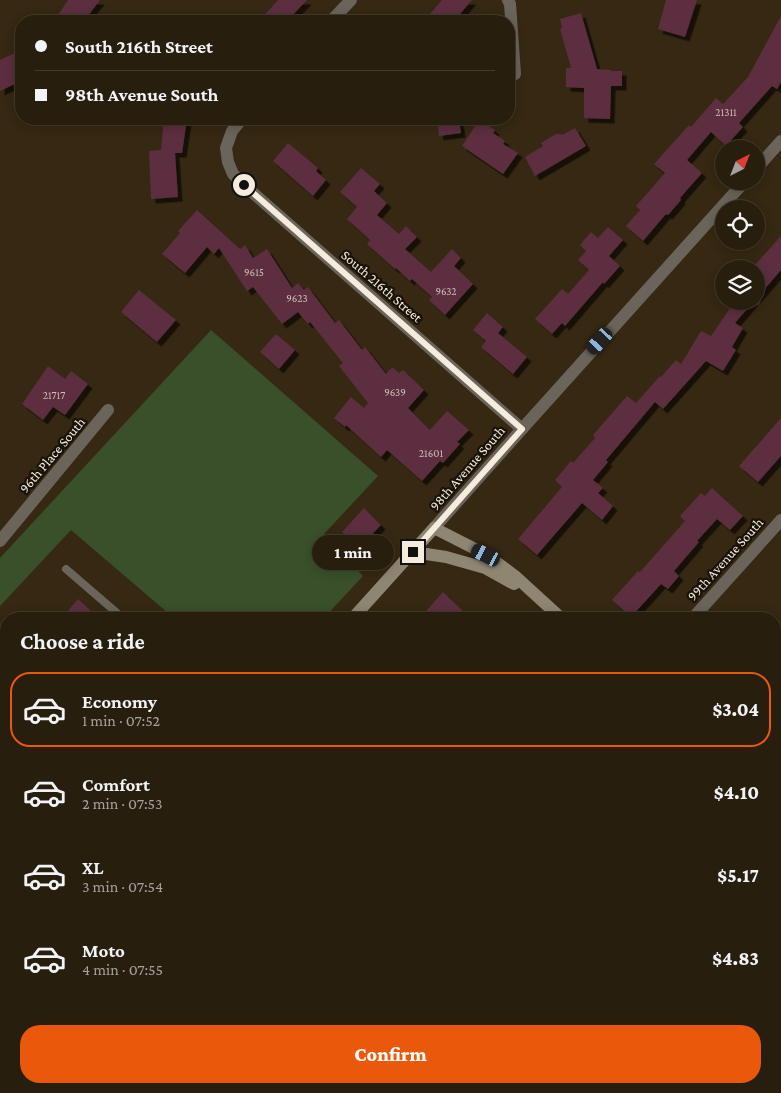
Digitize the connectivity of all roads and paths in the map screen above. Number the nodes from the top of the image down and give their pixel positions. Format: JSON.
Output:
{"nodes":[{"id":1,"x":351,"y":0,"type":"edge"},
{"id":2,"x":508,"y":0,"type":"edge"},
{"id":3,"x":337,"y":15,"type":"edge"},
{"id":4,"x":511,"y":15,"type":"edge"},
{"id":5,"x":515,"y":62,"type":"edge"},
{"id":6,"x":516,"y":74,"type":"dead end"},
{"id":7,"x":237,"y":125,"type":"edge"},
{"id":8,"x":781,"y":141,"type":"edge"},
{"id":9,"x":765,"y":158,"type":"edge"},
{"id":10,"x":737,"y":190,"type":"edge"},
{"id":11,"x":108,"y":410,"type":"dead end"},
{"id":12,"x":522,"y":429,"type":"junction"},
{"id":13,"x":781,"y":520,"type":"edge"},
{"id":14,"x":434,"y":528,"type":"junction"},
{"id":15,"x":0,"y":541,"type":"edge"},
{"id":16,"x":413,"y":552,"type":"junction"},
{"id":17,"x":66,"y":569,"type":"dead end"},
{"id":18,"x":548,"y":606,"type":"junction"},
{"id":19,"x":116,"y":612,"type":"edge"},
{"id":20,"x":358,"y":612,"type":"edge"},
{"id":21,"x":554,"y":612,"type":"edge"},
{"id":22,"x":698,"y":612,"type":"edge"}],
"edges":[{"from":1,"to":3,"type":"street"},
{"from":2,"to":4,"type":"street"},
{"from":5,"to":6,"type":"street"},
{"from":7,"to":12,"type":"street","name":"South 216th Street"},
{"from":8,"to":9,"type":"street"},
{"from":10,"to":12,"type":"street","name":"98th Avenue South"},
{"from":11,"to":15,"type":"street","name":"96th Place South"},
{"from":12,"to":14,"type":"street","name":"98th Avenue South"},
{"from":13,"to":22,"type":"street","name":"99th Avenue South"},
{"from":14,"to":16,"type":"street","name":"98th Avenue South"},
{"from":14,"to":18,"type":"street"},
{"from":16,"to":18,"type":"street"},
{"from":16,"to":20,"type":"street","name":"98th Avenue South"},
{"from":17,"to":19,"type":"lane"},
{"from":18,"to":21,"type":"street"}]}
